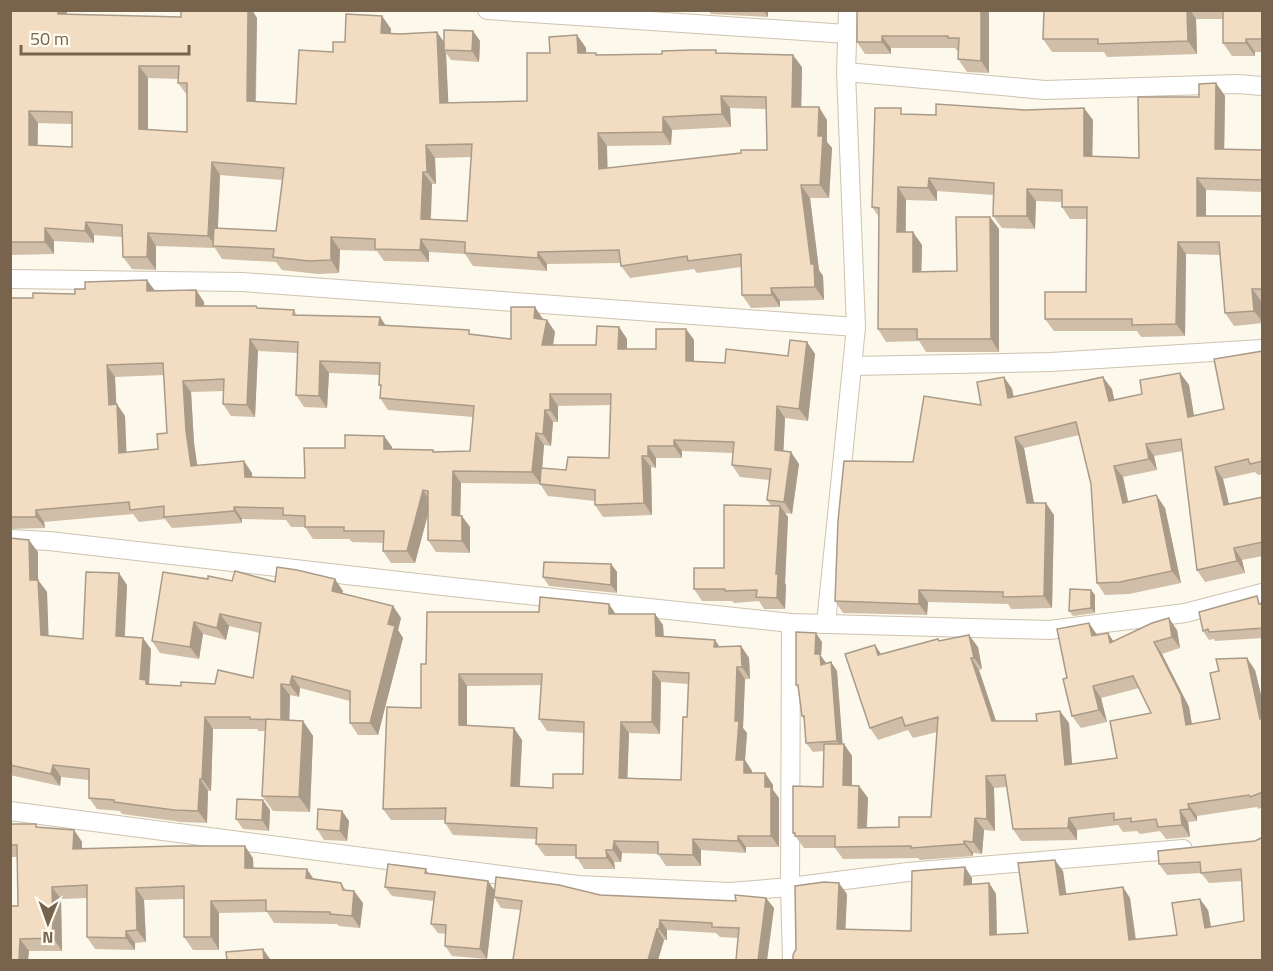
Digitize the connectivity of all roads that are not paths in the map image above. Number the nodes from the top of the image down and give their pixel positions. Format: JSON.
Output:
{"nodes":[{"id":1,"x":487,"y":10,"type":"edge"},
{"id":2,"x":848,"y":10,"type":"edge"},
{"id":3,"x":847,"y":34,"type":"junction"},
{"id":4,"x":846,"y":72,"type":"junction"},
{"id":5,"x":1263,"y":86,"type":"edge"},
{"id":6,"x":10,"y":279,"type":"edge"},
{"id":7,"x":856,"y":327,"type":"junction"},
{"id":8,"x":1263,"y":349,"type":"edge"},
{"id":9,"x":852,"y":366,"type":"junction"},
{"id":10,"x":10,"y":539,"type":"edge"},
{"id":11,"x":1263,"y":593,"type":"edge"},
{"id":12,"x":791,"y":622,"type":"junction"},
{"id":13,"x":826,"y":624,"type":"junction"},
{"id":14,"x":10,"y":811,"type":"edge"},
{"id":15,"x":1199,"y":847,"type":"edge"},
{"id":16,"x":790,"y":887,"type":"junction"},
{"id":17,"x":792,"y":960,"type":"edge"}],
"edges":[{"from":1,"to":3,"type":"street"},
{"from":2,"to":3,"type":"street"},
{"from":3,"to":4,"type":"street"},
{"from":4,"to":5,"type":"street"},
{"from":4,"to":7,"type":"street"},
{"from":6,"to":7,"type":"street"},
{"from":7,"to":9,"type":"street"},
{"from":8,"to":9,"type":"street"},
{"from":9,"to":13,"type":"street"},
{"from":10,"to":12,"type":"street"},
{"from":11,"to":13,"type":"street"},
{"from":12,"to":13,"type":"street"},
{"from":12,"to":16,"type":"street"},
{"from":14,"to":16,"type":"street"},
{"from":15,"to":16,"type":"street"},
{"from":16,"to":17,"type":"street"}]}
